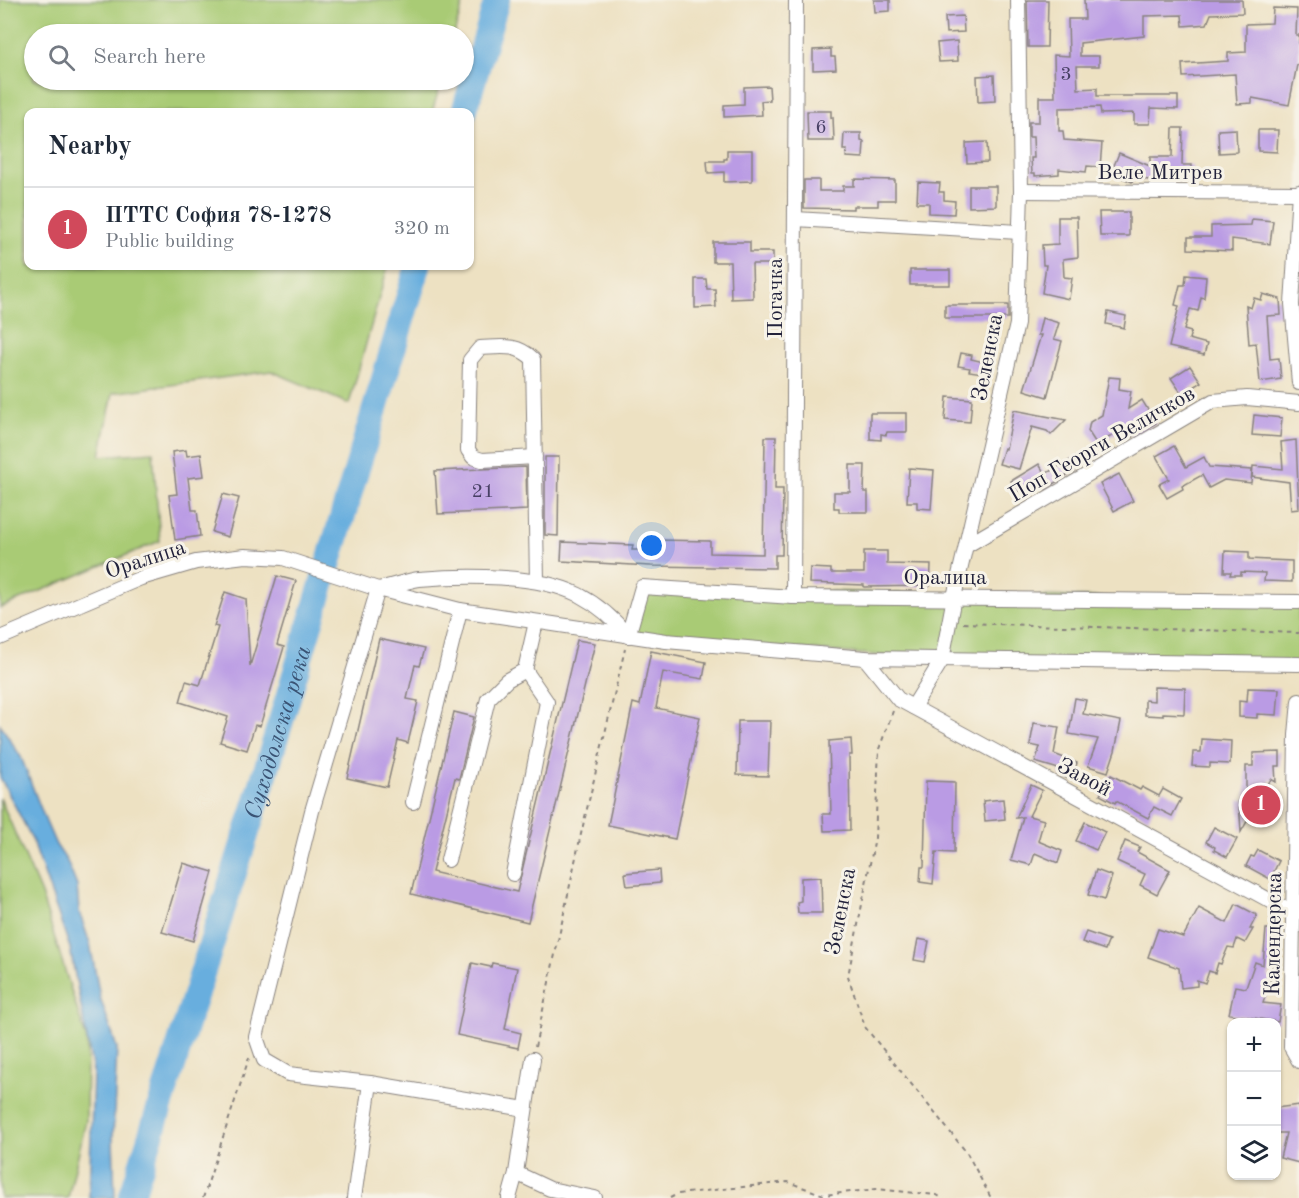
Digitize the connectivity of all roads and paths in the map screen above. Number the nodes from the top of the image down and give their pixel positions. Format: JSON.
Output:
{"nodes":[{"id":1,"x":796,"y":0,"type":"edge"},
{"id":2,"x":1018,"y":0,"type":"edge"},
{"id":3,"x":1021,"y":191,"type":"junction"},
{"id":4,"x":1299,"y":192,"type":"edge"},
{"id":5,"x":795,"y":219,"type":"junction"},
{"id":6,"x":1019,"y":232,"type":"junction"},
{"id":7,"x":1297,"y":352,"type":"edge"},
{"id":8,"x":1299,"y":382,"type":"edge"},
{"id":9,"x":1299,"y":403,"type":"edge"},
{"id":10,"x":535,"y":457,"type":"junction"},
{"id":11,"x":966,"y":546,"type":"junction"},
{"id":12,"x":537,"y":581,"type":"junction"},
{"id":13,"x":378,"y":589,"type":"junction"},
{"id":14,"x":793,"y":597,"type":"junction"},
{"id":15,"x":954,"y":597,"type":"junction"},
{"id":16,"x":1299,"y":602,"type":"edge"},
{"id":17,"x":460,"y":610,"type":"junction"},
{"id":18,"x":536,"y":622,"type":"junction"},
{"id":19,"x":949,"y":622,"type":"junction"},
{"id":20,"x":1299,"y":633,"type":"edge"},
{"id":21,"x":628,"y":636,"type":"junction"},
{"id":22,"x":0,"y":638,"type":"edge"},
{"id":23,"x":865,"y":658,"type":"junction"},
{"id":24,"x":942,"y":660,"type":"junction"},
{"id":25,"x":1299,"y":664,"type":"edge"},
{"id":26,"x":525,"y":670,"type":"junction"},
{"id":27,"x":898,"y":699,"type":"junction"},
{"id":28,"x":1299,"y":701,"type":"edge"},
{"id":29,"x":913,"y":707,"type":"junction"},
{"id":30,"x":413,"y":802,"type":"dead end"},
{"id":31,"x":448,"y":860,"type":"dead end"},
{"id":32,"x":513,"y":874,"type":"dead end"},
{"id":33,"x":1296,"y":912,"type":"edge"},
{"id":34,"x":249,"y":1059,"type":"dead end"},
{"id":35,"x":533,"y":1059,"type":"joint"},
{"id":36,"x":1298,"y":1060,"type":"edge"},
{"id":37,"x":370,"y":1083,"type":"junction"},
{"id":38,"x":525,"y":1109,"type":"junction"},
{"id":39,"x":516,"y":1173,"type":"junction"},
{"id":40,"x":202,"y":1198,"type":"edge"},
{"id":41,"x":354,"y":1198,"type":"edge"},
{"id":42,"x":509,"y":1198,"type":"edge"},
{"id":43,"x":595,"y":1198,"type":"edge"},
{"id":44,"x":670,"y":1198,"type":"edge"},
{"id":45,"x":942,"y":1198,"type":"edge"},
{"id":46,"x":991,"y":1198,"type":"edge"}],
"edges":[{"from":1,"to":5,"type":"street","name":"Погачка"},
{"from":2,"to":3,"type":"street","name":"Зеленска"},
{"from":3,"to":4,"type":"street","name":"Веле Митрев"},
{"from":3,"to":6,"type":"street","name":"Зеленска"},
{"from":4,"to":7,"type":"street"},
{"from":5,"to":6,"type":"street"},
{"from":5,"to":14,"type":"street","name":"Погачка"},
{"from":6,"to":11,"type":"street","name":"Зеленска"},
{"from":7,"to":8,"type":"street"},
{"from":9,"to":11,"type":"street","name":"Поп Георги Величков"},
{"from":10,"to":10,"type":"street"},
{"from":10,"to":12,"type":"street"},
{"from":11,"to":15,"type":"street","name":"Зеленска"},
{"from":12,"to":13,"type":"street"},
{"from":12,"to":21,"type":"street"},
{"from":13,"to":17,"type":"street"},
{"from":13,"to":22,"type":"street","name":"Оралица"},
{"from":13,"to":37,"type":"street"},
{"from":14,"to":15,"type":"street","name":"Оралица"},
{"from":14,"to":21,"type":"street","name":"Оралица"},
{"from":15,"to":16,"type":"street","name":"Оралица"},
{"from":15,"to":19,"type":"street","name":"Зеленска"},
{"from":17,"to":18,"type":"street"},
{"from":17,"to":30,"type":"street"},
{"from":18,"to":21,"type":"street"},
{"from":18,"to":26,"type":"street"},
{"from":19,"to":20,"type":"path"},
{"from":19,"to":24,"type":"street","name":"Зеленска"},
{"from":21,"to":23,"type":"street"},
{"from":21,"to":35,"type":"path"},
{"from":23,"to":24,"type":"street"},
{"from":23,"to":27,"type":"street","name":"Завой"},
{"from":24,"to":25,"type":"street"},
{"from":24,"to":29,"type":"street","name":"Зеленска"},
{"from":26,"to":31,"type":"street"},
{"from":26,"to":32,"type":"street"},
{"from":27,"to":29,"type":"street","name":"Завой"},
{"from":27,"to":46,"type":"path","name":"Зеленска"},
{"from":28,"to":33,"type":"street","name":"Календерска"},
{"from":29,"to":33,"type":"street","name":"Завой"},
{"from":33,"to":36,"type":"street","name":"Календерска"},
{"from":34,"to":40,"type":"path"},
{"from":35,"to":38,"type":"street"},
{"from":37,"to":38,"type":"street"},
{"from":37,"to":41,"type":"street"},
{"from":38,"to":39,"type":"street"},
{"from":39,"to":42,"type":"street"},
{"from":39,"to":43,"type":"street"},
{"from":44,"to":45,"type":"path"}]}
